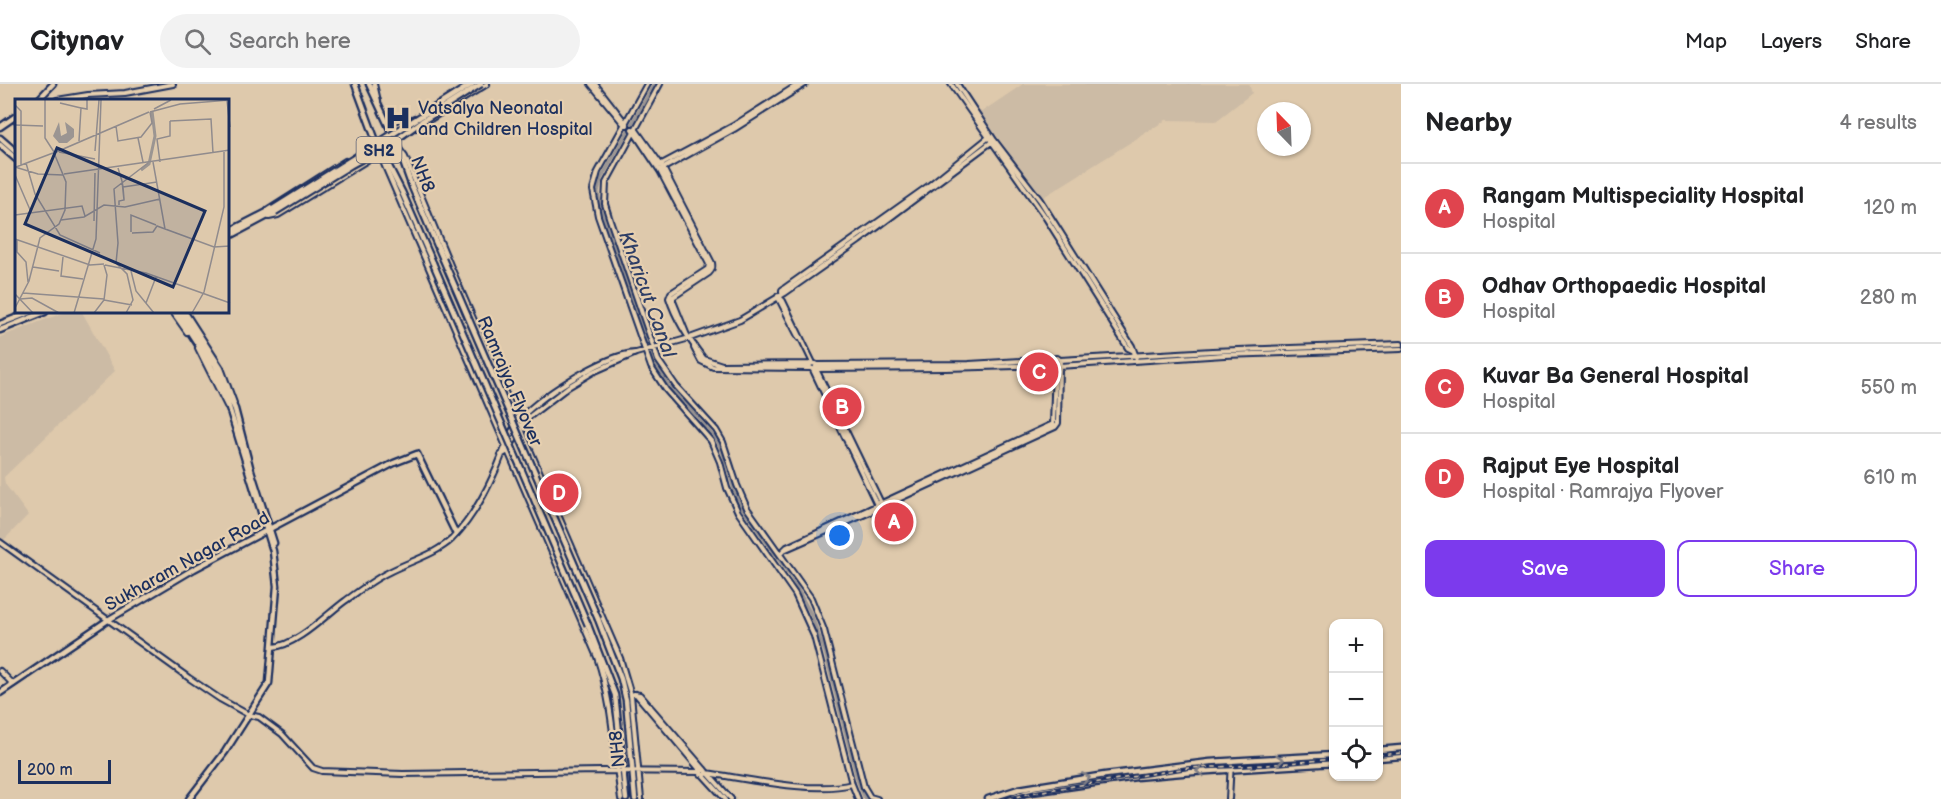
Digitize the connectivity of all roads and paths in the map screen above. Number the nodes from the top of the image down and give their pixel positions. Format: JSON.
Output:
{"nodes":[{"id":1,"x":52,"y":84,"type":"edge"},
{"id":2,"x":173,"y":84,"type":"edge"},
{"id":3,"x":356,"y":84,"type":"edge"},
{"id":4,"x":369,"y":84,"type":"edge"},
{"id":5,"x":374,"y":84,"type":"edge"},
{"id":6,"x":470,"y":84,"type":"edge"},
{"id":7,"x":481,"y":84,"type":"edge"},
{"id":8,"x":487,"y":84,"type":"edge"},
{"id":9,"x":593,"y":84,"type":"edge"},
{"id":10,"x":647,"y":84,"type":"edge"},
{"id":11,"x":660,"y":84,"type":"edge"},
{"id":12,"x":799,"y":84,"type":"edge"},
{"id":13,"x":805,"y":84,"type":"edge"},
{"id":14,"x":951,"y":84,"type":"edge"},
{"id":15,"x":957,"y":84,"type":"edge"},
{"id":16,"x":372,"y":93,"type":"junction"},
{"id":17,"x":361,"y":98,"type":"junction"},
{"id":18,"x":37,"y":99,"type":"edge"},
{"id":19,"x":63,"y":99,"type":"edge"},
{"id":20,"x":380,"y":108,"type":"junction"},
{"id":21,"x":15,"y":116,"type":"edge"},
{"id":22,"x":0,"y":125,"type":"edge"},
{"id":23,"x":630,"y":127,"type":"junction"},
{"id":24,"x":390,"y":130,"type":"junction"},
{"id":25,"x":0,"y":138,"type":"edge"},
{"id":26,"x":991,"y":139,"type":"junction"},
{"id":27,"x":376,"y":141,"type":"junction"},
{"id":28,"x":0,"y":145,"type":"edge"},
{"id":29,"x":397,"y":145,"type":"junction"},
{"id":30,"x":14,"y":151,"type":"edge"},
{"id":31,"x":383,"y":154,"type":"junction"},
{"id":32,"x":660,"y":168,"type":"junction"},
{"id":33,"x":414,"y":192,"type":"junction"},
{"id":34,"x":404,"y":196,"type":"junction"},
{"id":35,"x":274,"y":211,"type":"junction"},
{"id":36,"x":264,"y":216,"type":"junction"},
{"id":37,"x":230,"y":231,"type":"edge"},
{"id":38,"x":434,"y":232,"type":"junction"},
{"id":39,"x":230,"y":236,"type":"edge"},
{"id":40,"x":436,"y":242,"type":"junction"},
{"id":41,"x":425,"y":245,"type":"junction"},
{"id":42,"x":444,"y":250,"type":"junction"},
{"id":43,"x":425,"y":256,"type":"junction"},
{"id":44,"x":780,"y":296,"type":"junction"},
{"id":45,"x":26,"y":314,"type":"edge"},
{"id":46,"x":40,"y":314,"type":"edge"},
{"id":47,"x":180,"y":314,"type":"edge"},
{"id":48,"x":180,"y":314,"type":"edge"},
{"id":49,"x":180,"y":314,"type":"edge"},
{"id":50,"x":0,"y":324,"type":"edge"},
{"id":51,"x":0,"y":330,"type":"edge"},
{"id":52,"x":690,"y":338,"type":"junction"},
{"id":53,"x":653,"y":347,"type":"junction"},
{"id":54,"x":1401,"y":347,"type":"edge"},
{"id":55,"x":645,"y":349,"type":"junction"},
{"id":56,"x":636,"y":353,"type":"junction"},
{"id":57,"x":1135,"y":355,"type":"junction"},
{"id":58,"x":1054,"y":359,"type":"junction"},
{"id":59,"x":1060,"y":360,"type":"junction"},
{"id":60,"x":1138,"y":360,"type":"junction"},
{"id":61,"x":813,"y":366,"type":"junction"},
{"id":62,"x":1056,"y":366,"type":"junction"},
{"id":63,"x":233,"y":410,"type":"junction"},
{"id":64,"x":518,"y":421,"type":"junction"},
{"id":65,"x":521,"y":428,"type":"junction"},
{"id":66,"x":506,"y":446,"type":"junction"},
{"id":67,"x":508,"y":451,"type":"junction"},
{"id":68,"x":501,"y":455,"type":"junction"},
{"id":69,"x":879,"y":505,"type":"junction"},
{"id":70,"x":269,"y":530,"type":"junction"},
{"id":71,"x":456,"y":534,"type":"junction"},
{"id":72,"x":0,"y":542,"type":"edge"},
{"id":73,"x":780,"y":554,"type":"junction"},
{"id":74,"x":108,"y":620,"type":"junction"},
{"id":75,"x":586,"y":631,"type":"junction"},
{"id":76,"x":594,"y":638,"type":"junction"},
{"id":77,"x":275,"y":647,"type":"junction"},
{"id":78,"x":0,"y":671,"type":"edge"},
{"id":79,"x":13,"y":684,"type":"junction"},
{"id":80,"x":0,"y":693,"type":"edge"},
{"id":81,"x":633,"y":694,"type":"junction"},
{"id":82,"x":625,"y":697,"type":"junction"},
{"id":83,"x":250,"y":715,"type":"junction"},
{"id":84,"x":1401,"y":748,"type":"edge"},
{"id":85,"x":1383,"y":750,"type":"edge"},
{"id":86,"x":1329,"y":755,"type":"edge"},
{"id":87,"x":1401,"y":756,"type":"edge"},
{"id":88,"x":1383,"y":758,"type":"edge"},
{"id":89,"x":1231,"y":762,"type":"junction"},
{"id":90,"x":1329,"y":763,"type":"edge"},
{"id":91,"x":1231,"y":769,"type":"junction"},
{"id":92,"x":620,"y":771,"type":"junction"},
{"id":93,"x":632,"y":771,"type":"junction"},
{"id":94,"x":638,"y":772,"type":"junction"},
{"id":95,"x":703,"y":772,"type":"junction"},
{"id":96,"x":852,"y":784,"type":"junction"},
{"id":97,"x":191,"y":799,"type":"edge"},
{"id":98,"x":623,"y":799,"type":"edge"},
{"id":99,"x":635,"y":799,"type":"edge"},
{"id":100,"x":641,"y":799,"type":"edge"},
{"id":101,"x":725,"y":799,"type":"edge"},
{"id":102,"x":730,"y":799,"type":"edge"},
{"id":103,"x":858,"y":799,"type":"edge"},
{"id":104,"x":877,"y":799,"type":"edge"},
{"id":105,"x":988,"y":799,"type":"edge"},
{"id":106,"x":1010,"y":799,"type":"edge"},
{"id":107,"x":1229,"y":799,"type":"edge"}],
"edges":[{"from":1,"to":18,"type":"main road"},
{"from":2,"to":19,"type":"street"},
{"from":3,"to":17,"type":"main road"},
{"from":4,"to":16,"type":"main road","name":"NH8"},
{"from":5,"to":20,"type":"street"},
{"from":6,"to":24,"type":"street"},
{"from":6,"to":35,"type":"main road","number":"SH2","bridge":true},
{"from":7,"to":35,"type":"main road","number":"SH2","bridge":true},
{"from":8,"to":29,"type":"street"},
{"from":9,"to":23,"type":"street"},
{"from":10,"to":23,"type":"street"},
{"from":11,"to":23,"type":"street"},
{"from":12,"to":32,"type":"street"},
{"from":13,"to":32,"type":"street"},
{"from":14,"to":26,"type":"street"},
{"from":15,"to":26,"type":"street"},
{"from":16,"to":17,"type":"main road"},
{"from":16,"to":20,"type":"main road","name":"NH8"},
{"from":17,"to":27,"type":"main road","name":"Ramrajya Flyover"},
{"from":20,"to":24,"type":"main road","name":"NH8"},
{"from":21,"to":22,"type":"main road"},
{"from":23,"to":32,"type":"street"},
{"from":23,"to":53,"type":"street"},
{"from":23,"to":55,"type":"street"},
{"from":24,"to":29,"type":"main road","name":"NH8"},
{"from":25,"to":30,"type":"main road"},
{"from":26,"to":44,"type":"street"},
{"from":26,"to":57,"type":"street"},
{"from":27,"to":31,"type":"main road","name":"Ramrajya Flyover"},
{"from":27,"to":36,"type":"street"},
{"from":28,"to":30,"type":"main road"},
{"from":29,"to":33,"type":"main road","name":"NH8"},
{"from":29,"to":38,"type":"street"},
{"from":31,"to":34,"type":"main road","name":"Ramrajya Flyover"},
{"from":31,"to":36,"type":"street"},
{"from":31,"to":43,"type":"street"},
{"from":32,"to":52,"type":"street"},
{"from":33,"to":34,"type":"main road"},
{"from":33,"to":38,"type":"main road","name":"NH8"},
{"from":34,"to":41,"type":"main road","name":"Ramrajya Flyover"},
{"from":35,"to":36,"type":"main road","number":"SH2"},
{"from":36,"to":37,"type":"main road","number":"SH2"},
{"from":36,"to":39,"type":"main road","number":"SH2"},
{"from":38,"to":40,"type":"main road","name":"NH8"},
{"from":38,"to":42,"type":"street"},
{"from":40,"to":42,"type":"main road"},
{"from":40,"to":82,"type":"main road","name":"Ramrajya Flyover","bridge":true},
{"from":41,"to":43,"type":"main road"},
{"from":41,"to":76,"type":"main road","name":"Ramrajya Flyover","bridge":true},
{"from":42,"to":64,"type":"street"},
{"from":43,"to":66,"type":"street"},
{"from":44,"to":52,"type":"street"},
{"from":44,"to":61,"type":"street"},
{"from":45,"to":50,"type":"main road"},
{"from":46,"to":51,"type":"main road"},
{"from":47,"to":63,"type":"main road"},
{"from":48,"to":63,"type":"street"},
{"from":49,"to":63,"type":"street"},
{"from":52,"to":53,"type":"street"},
{"from":52,"to":61,"type":"street"},
{"from":53,"to":55,"type":"street"},
{"from":53,"to":73,"type":"street"},
{"from":54,"to":57,"type":"street"},
{"from":54,"to":60,"type":"street"},
{"from":55,"to":56,"type":"street"},
{"from":55,"to":96,"type":"street"},
{"from":56,"to":64,"type":"street"},
{"from":56,"to":65,"type":"street"},
{"from":57,"to":59,"type":"street"},
{"from":57,"to":60,"type":"street"},
{"from":58,"to":59,"type":"street"},
{"from":58,"to":61,"type":"street"},
{"from":58,"to":62,"type":"street"},
{"from":59,"to":62,"type":"street"},
{"from":60,"to":62,"type":"street"},
{"from":61,"to":62,"type":"street"},
{"from":61,"to":69,"type":"street"},
{"from":62,"to":69,"type":"street"},
{"from":63,"to":70,"type":"main road"},
{"from":64,"to":65,"type":"street"},
{"from":64,"to":66,"type":"street"},
{"from":65,"to":67,"type":"street"},
{"from":65,"to":81,"type":"street"},
{"from":66,"to":67,"type":"street"},
{"from":66,"to":68,"type":"street"},
{"from":67,"to":68,"type":"street"},
{"from":67,"to":75,"type":"street"},
{"from":68,"to":71,"type":"street"},
{"from":69,"to":73,"type":"street"},
{"from":70,"to":71,"type":"main road","name":"Sukharam Nagar Road"},
{"from":70,"to":74,"type":"main road","name":"Sukharam Nagar Road"},
{"from":70,"to":77,"type":"main road"},
{"from":71,"to":77,"type":"street"},
{"from":72,"to":74,"type":"street"},
{"from":73,"to":104,"type":"street"},
{"from":74,"to":79,"type":"main road","name":"Sukharam Nagar Road"},
{"from":74,"to":83,"type":"street"},
{"from":75,"to":76,"type":"main road"},
{"from":75,"to":92,"type":"street"},
{"from":76,"to":92,"type":"main road","name":"Ramrajya Flyover"},
{"from":77,"to":83,"type":"main road"},
{"from":78,"to":79,"type":"street"},
{"from":79,"to":80,"type":"main road","name":"Sukharam Nagar Road"},
{"from":81,"to":82,"type":"street"},
{"from":81,"to":94,"type":"street"},
{"from":81,"to":95,"type":"street"},
{"from":82,"to":93,"type":"main road","name":"NH8"},
{"from":83,"to":92,"type":"street"},
{"from":83,"to":97,"type":"main road"},
{"from":84,"to":85,"type":"main road"},
{"from":89,"to":86,"type":"main road","one_way":true},
{"from":87,"to":88,"type":"main road"},
{"from":89,"to":91,"type":"street"},
{"from":105,"to":89,"type":"main road","one_way":true},
{"from":90,"to":91,"type":"main road"},
{"from":91,"to":106,"type":"main road","one_way":true},
{"from":91,"to":107,"type":"street"},
{"from":92,"to":93,"type":"street"},
{"from":92,"to":98,"type":"main road","name":"Ramrajya Flyover"},
{"from":93,"to":94,"type":"street"},
{"from":93,"to":99,"type":"main road","name":"NH8"},
{"from":94,"to":95,"type":"street"},
{"from":94,"to":100,"type":"street"},
{"from":95,"to":96,"type":"street"},
{"from":95,"to":101,"type":"street"},
{"from":95,"to":102,"type":"street"},
{"from":96,"to":103,"type":"street"}]}
